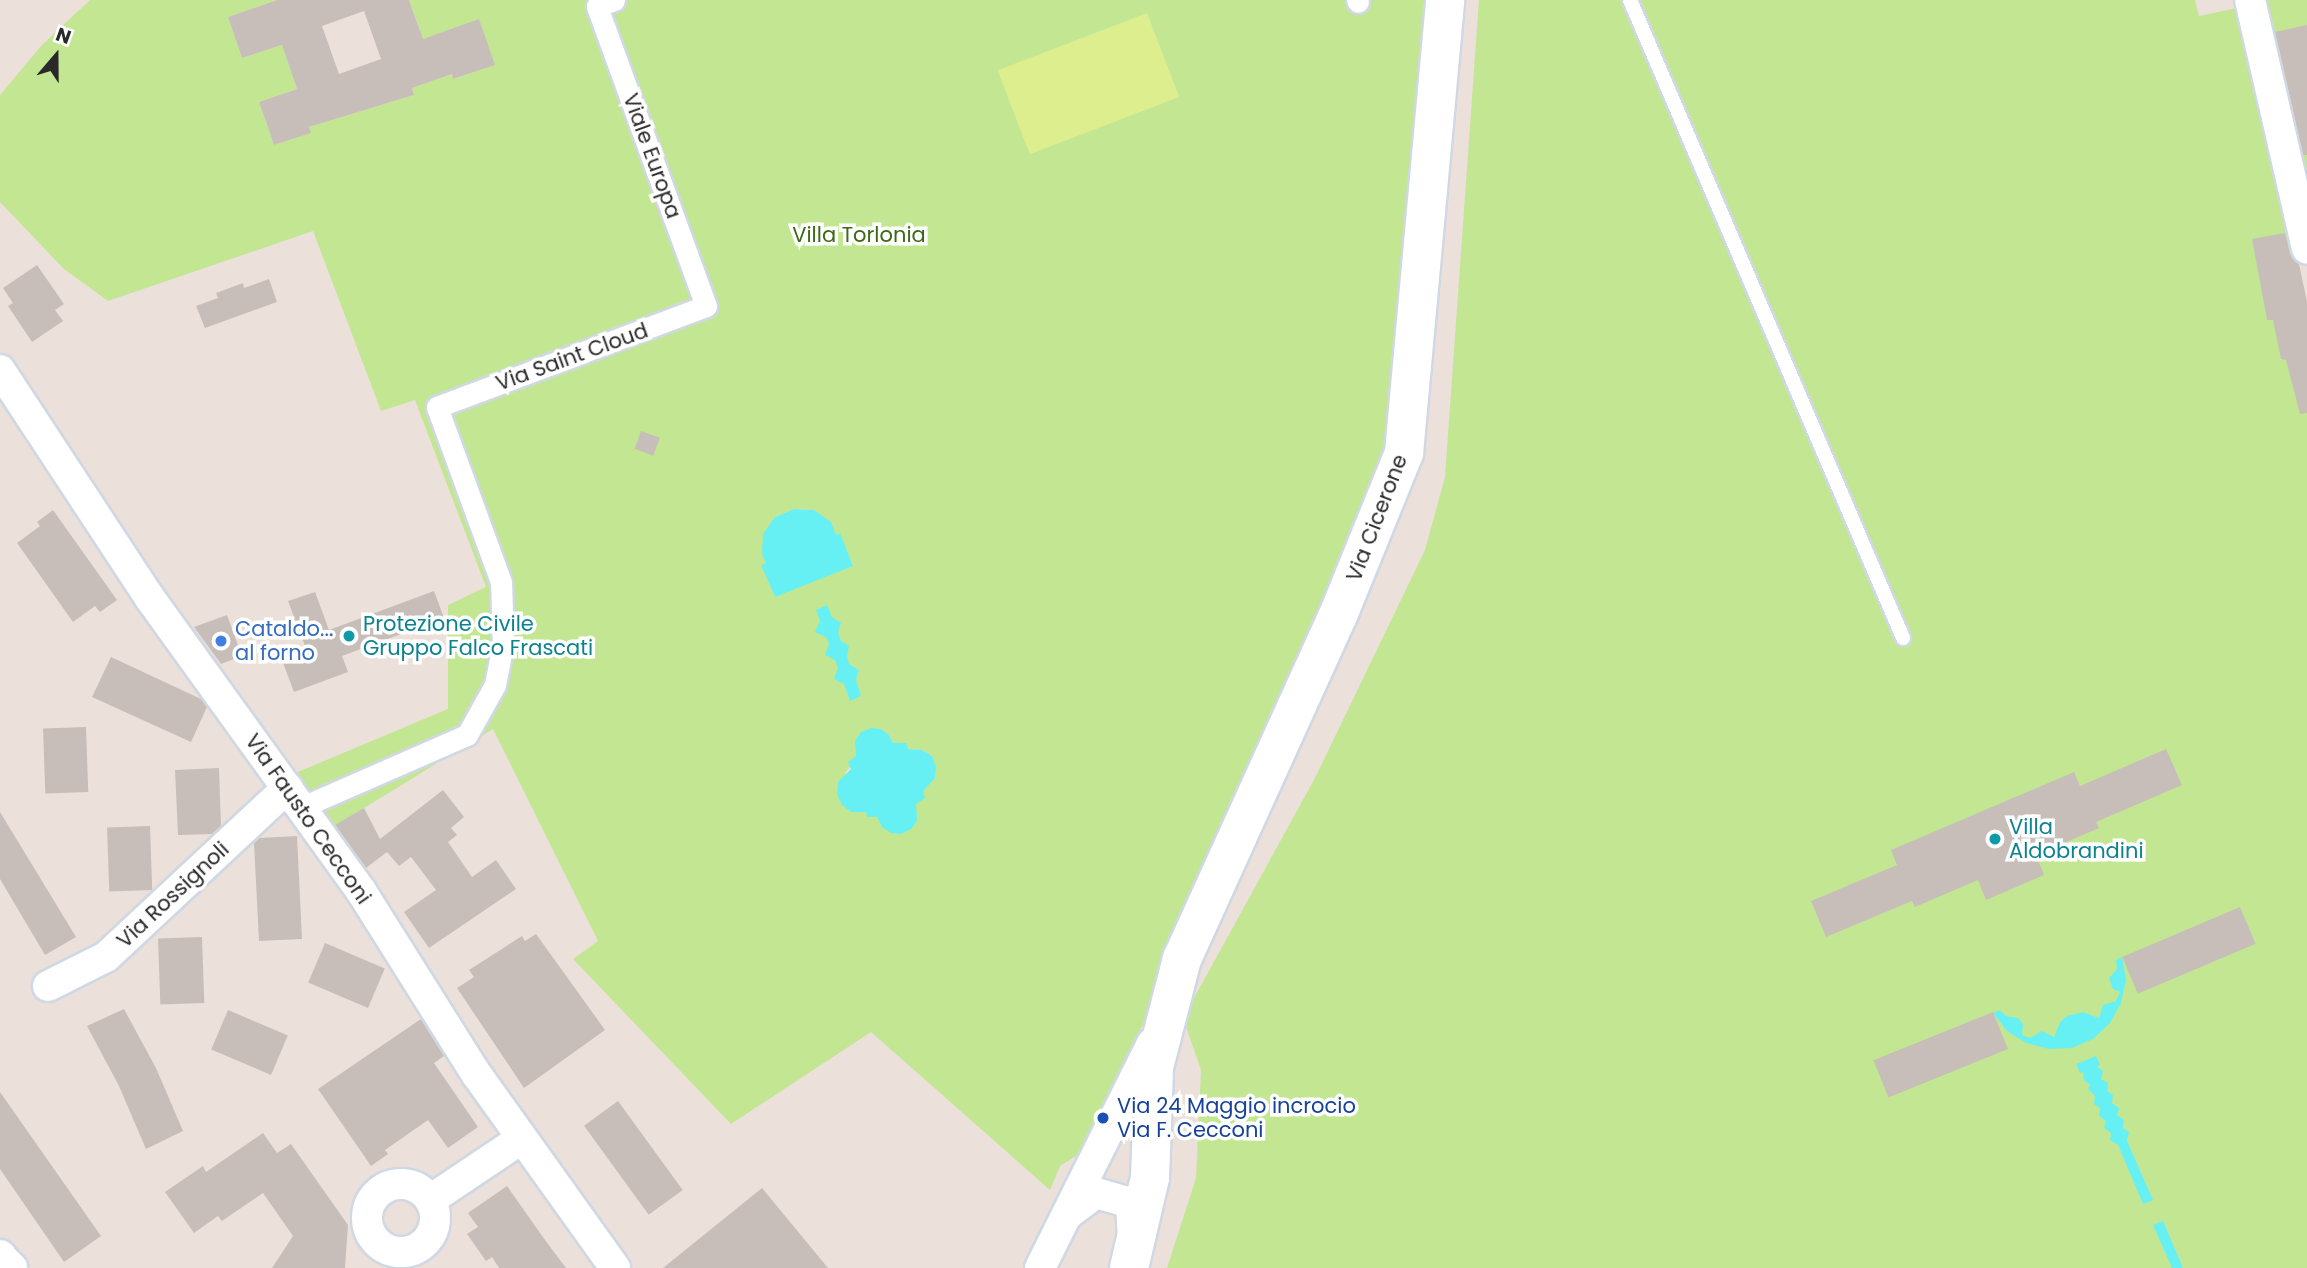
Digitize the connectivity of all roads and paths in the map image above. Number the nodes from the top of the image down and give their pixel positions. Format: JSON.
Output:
{"nodes":[{"id":1,"x":1446,"y":0,"type":"edge"},
{"id":2,"x":1630,"y":0,"type":"edge"},
{"id":3,"x":2250,"y":0,"type":"edge"},
{"id":4,"x":606,"y":3,"type":"edge"},
{"id":5,"x":2307,"y":249,"type":"edge"},
{"id":6,"x":706,"y":306,"type":"joint"},
{"id":7,"x":0,"y":370,"type":"edge"},
{"id":8,"x":1903,"y":638,"type":"dead end"},
{"id":9,"x":294,"y":798,"type":"junction"},
{"id":10,"x":48,"y":986,"type":"dead end"},
{"id":11,"x":1170,"y":1003,"type":"junction"},
{"id":12,"x":521,"y":1139,"type":"junction"},
{"id":13,"x":430,"y":1200,"type":"dead end"},
{"id":14,"x":1065,"y":1216,"type":"junction"},
{"id":15,"x":0,"y":1255,"type":"edge"},
{"id":16,"x":1131,"y":1257,"type":"edge"},
{"id":17,"x":12,"y":1268,"type":"edge"},
{"id":18,"x":615,"y":1268,"type":"edge"},
{"id":19,"x":1040,"y":1268,"type":"edge"}],
"edges":[{"from":1,"to":11,"type":"main road","name":"Via Cicerone"},
{"from":2,"to":8,"type":"lane"},
{"from":3,"to":5,"type":"street"},
{"from":4,"to":6,"type":"street","name":"Viale Europa"},
{"from":6,"to":9,"type":"street","name":"Via Saint Cloud"},
{"from":7,"to":9,"type":"street","name":"Via Fausto Cecconi"},
{"from":9,"to":10,"type":"street","name":"Via Rossignoli"},
{"from":9,"to":12,"type":"street","name":"Via Fausto Cecconi"},
{"from":11,"to":14,"type":"street"},
{"from":11,"to":16,"type":"main road","name":"Via Cicerone"},
{"from":12,"to":13,"type":"street"},
{"from":12,"to":18,"type":"street","name":"Via Fausto Cecconi"},
{"from":14,"to":16,"type":"street"},
{"from":14,"to":19,"type":"street"},
{"from":15,"to":17,"type":"street"}]}
